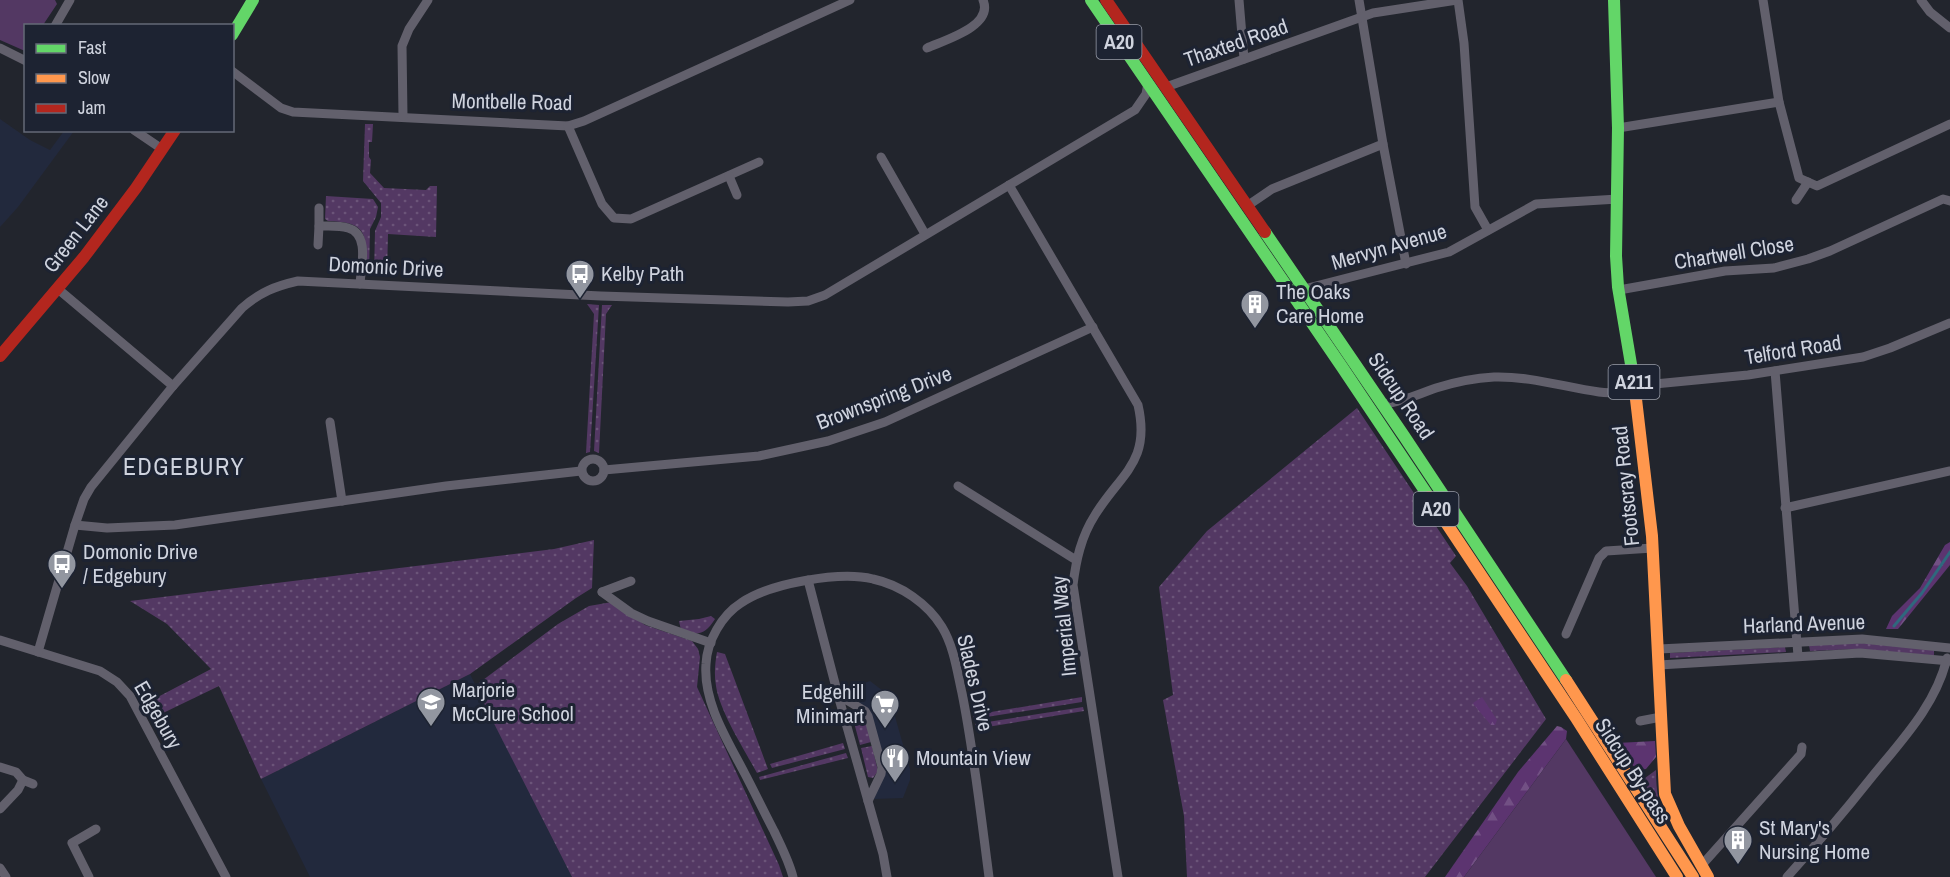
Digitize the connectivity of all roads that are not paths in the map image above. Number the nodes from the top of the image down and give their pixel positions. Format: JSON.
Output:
{"nodes":[{"id":1,"x":70,"y":0,"type":"edge"},
{"id":2,"x":253,"y":0,"type":"edge"},
{"id":3,"x":428,"y":0,"type":"edge"},
{"id":4,"x":850,"y":0,"type":"edge"},
{"id":5,"x":983,"y":0,"type":"edge"},
{"id":6,"x":1090,"y":0,"type":"edge"},
{"id":7,"x":1106,"y":0,"type":"edge"},
{"id":8,"x":1239,"y":0,"type":"edge"},
{"id":9,"x":1359,"y":0,"type":"edge"},
{"id":10,"x":1458,"y":0,"type":"edge"},
{"id":11,"x":1614,"y":0,"type":"edge"},
{"id":12,"x":1762,"y":0,"type":"edge"},
{"id":13,"x":1921,"y":0,"type":"edge"},
{"id":14,"x":1361,"y":17,"type":"junction"},
{"id":15,"x":56,"y":24,"type":"edge"},
{"id":16,"x":1950,"y":28,"type":"edge"},
{"id":17,"x":234,"y":32,"type":"edge"},
{"id":18,"x":0,"y":48,"type":"edge"},
{"id":19,"x":927,"y":48,"type":"dead end"},
{"id":20,"x":1244,"y":59,"type":"junction"},
{"id":21,"x":24,"y":60,"type":"edge"},
{"id":22,"x":234,"y":73,"type":"edge"},
{"id":23,"x":1148,"y":83,"type":"junction"},
{"id":24,"x":1166,"y":87,"type":"junction"},
{"id":25,"x":1779,"y":102,"type":"junction"},
{"id":26,"x":403,"y":116,"type":"junction"},
{"id":27,"x":1950,"y":124,"type":"edge"},
{"id":28,"x":568,"y":126,"type":"junction"},
{"id":29,"x":1618,"y":128,"type":"junction"},
{"id":30,"x":137,"y":132,"type":"edge"},
{"id":31,"x":174,"y":132,"type":"edge"},
{"id":32,"x":1383,"y":144,"type":"junction"},
{"id":33,"x":162,"y":149,"type":"junction"},
{"id":34,"x":881,"y":158,"type":"dead end"},
{"id":35,"x":759,"y":162,"type":"dead end"},
{"id":36,"x":729,"y":176,"type":"junction"},
{"id":37,"x":1808,"y":182,"type":"junction"},
{"id":38,"x":1009,"y":185,"type":"junction"},
{"id":39,"x":737,"y":195,"type":"dead end"},
{"id":40,"x":1618,"y":199,"type":"junction"},
{"id":41,"x":1796,"y":200,"type":"dead end"},
{"id":42,"x":1950,"y":201,"type":"edge"},
{"id":43,"x":1247,"y":206,"type":"junction"},
{"id":44,"x":319,"y":208,"type":"dead end"},
{"id":45,"x":319,"y":226,"type":"junction"},
{"id":46,"x":1488,"y":230,"type":"junction"},
{"id":47,"x":925,"y":234,"type":"junction"},
{"id":48,"x":318,"y":245,"type":"dead end"},
{"id":49,"x":1406,"y":264,"type":"junction"},
{"id":50,"x":360,"y":284,"type":"junction"},
{"id":51,"x":58,"y":289,"type":"junction"},
{"id":52,"x":1304,"y":289,"type":"junction"},
{"id":53,"x":1619,"y":290,"type":"junction"},
{"id":54,"x":1950,"y":323,"type":"edge"},
{"id":55,"x":1093,"y":327,"type":"junction"},
{"id":56,"x":0,"y":356,"type":"edge"},
{"id":57,"x":1775,"y":371,"type":"junction"},
{"id":58,"x":174,"y":386,"type":"junction"},
{"id":59,"x":1635,"y":388,"type":"junction"},
{"id":60,"x":1406,"y":400,"type":"junction"},
{"id":61,"x":1383,"y":404,"type":"junction"},
{"id":62,"x":1394,"y":420,"type":"junction"},
{"id":63,"x":330,"y":422,"type":"dead end"},
{"id":64,"x":604,"y":470,"type":"junction"},
{"id":65,"x":581,"y":471,"type":"junction"},
{"id":66,"x":1950,"y":471,"type":"edge"},
{"id":67,"x":958,"y":486,"type":"dead end"},
{"id":68,"x":342,"y":501,"type":"junction"},
{"id":69,"x":1785,"y":508,"type":"junction"},
{"id":70,"x":75,"y":525,"type":"junction"},
{"id":71,"x":1653,"y":548,"type":"junction"},
{"id":72,"x":1076,"y":560,"type":"junction"},
{"id":73,"x":808,"y":580,"type":"junction"},
{"id":74,"x":631,"y":581,"type":"dead end"},
{"id":75,"x":1566,"y":634,"type":"dead end"},
{"id":76,"x":0,"y":640,"type":"edge"},
{"id":77,"x":1797,"y":641,"type":"junction"},
{"id":78,"x":711,"y":643,"type":"junction"},
{"id":79,"x":1949,"y":647,"type":"edge"},
{"id":80,"x":1659,"y":649,"type":"junction"},
{"id":81,"x":38,"y":652,"type":"junction"},
{"id":82,"x":1798,"y":656,"type":"junction"},
{"id":83,"x":1948,"y":661,"type":"edge"},
{"id":84,"x":1659,"y":665,"type":"junction"},
{"id":85,"x":1554,"y":686,"type":"joint"},
{"id":86,"x":838,"y":694,"type":"junction"},
{"id":87,"x":1661,"y":717,"type":"junction"},
{"id":88,"x":1641,"y":721,"type":"dead end"},
{"id":89,"x":1802,"y":747,"type":"dead end"},
{"id":90,"x":1617,"y":758,"type":"joint"},
{"id":91,"x":0,"y":767,"type":"edge"},
{"id":92,"x":868,"y":801,"type":"junction"},
{"id":93,"x":0,"y":809,"type":"edge"},
{"id":94,"x":96,"y":829,"type":"dead end"},
{"id":95,"x":0,"y":868,"type":"edge"},
{"id":96,"x":1704,"y":872,"type":"edge"},
{"id":97,"x":85,"y":876,"type":"edge"},
{"id":98,"x":6,"y":877,"type":"edge"},
{"id":99,"x":226,"y":877,"type":"edge"},
{"id":100,"x":793,"y":877,"type":"edge"},
{"id":101,"x":887,"y":877,"type":"edge"},
{"id":102,"x":989,"y":877,"type":"edge"},
{"id":103,"x":1118,"y":877,"type":"edge"},
{"id":104,"x":1677,"y":877,"type":"edge"},
{"id":105,"x":1693,"y":877,"type":"edge"},
{"id":106,"x":1787,"y":877,"type":"edge"}],
"edges":[{"from":1,"to":15,"type":"street"},
{"from":2,"to":17,"type":"main road"},
{"from":3,"to":26,"type":"street"},
{"from":4,"to":28,"type":"street","name":"Montbelle Road"},
{"from":5,"to":19,"type":"street"},
{"from":6,"to":23,"type":"main road","name":"Sidcup Road","number":"A20"},
{"from":7,"to":24,"type":"main road","name":"Sidcup Road","number":"A20"},
{"from":8,"to":20,"type":"street"},
{"from":9,"to":14,"type":"street"},
{"from":10,"to":14,"type":"street","name":"Thaxted Road"},
{"from":10,"to":46,"type":"street"},
{"from":11,"to":29,"type":"main road","name":"Footscray Road","number":"A211"},
{"from":12,"to":25,"type":"street"},
{"from":13,"to":16,"type":"street"},
{"from":14,"to":20,"type":"street","name":"Thaxted Road"},
{"from":14,"to":32,"type":"street"},
{"from":18,"to":21,"type":"street"},
{"from":20,"to":24,"type":"street","name":"Thaxted Road"},
{"from":22,"to":26,"type":"street","name":"Montbelle Road"},
{"from":23,"to":38,"type":"street","name":"Domonic Drive"},
{"from":23,"to":85,"type":"main road","name":"Sidcup Road","number":"A20"},
{"from":24,"to":43,"type":"main road","name":"Sidcup Road","number":"A20"},
{"from":25,"to":29,"type":"street"},
{"from":25,"to":37,"type":"street"},
{"from":26,"to":28,"type":"street","name":"Montbelle Road"},
{"from":27,"to":37,"type":"street"},
{"from":28,"to":36,"type":"street"},
{"from":29,"to":40,"type":"main road","name":"Footscray Road","number":"A211"},
{"from":30,"to":33,"type":"street"},
{"from":31,"to":33,"type":"main road","name":"Green Lane"},
{"from":32,"to":43,"type":"street"},
{"from":32,"to":49,"type":"street"},
{"from":33,"to":51,"type":"main road","name":"Green Lane"},
{"from":34,"to":47,"type":"street"},
{"from":35,"to":36,"type":"street"},
{"from":36,"to":39,"type":"street"},
{"from":37,"to":41,"type":"street"},
{"from":38,"to":47,"type":"street","name":"Domonic Drive"},
{"from":38,"to":55,"type":"street","name":"Imperial Way"},
{"from":40,"to":46,"type":"street","name":"Mervyn Avenue"},
{"from":40,"to":53,"type":"main road","name":"Footscray Road","number":"A211"},
{"from":42,"to":53,"type":"street","name":"Chartwell Close"},
{"from":43,"to":52,"type":"main road","name":"Sidcup Road","number":"A20"},
{"from":44,"to":45,"type":"street"},
{"from":45,"to":48,"type":"street"},
{"from":45,"to":50,"type":"street"},
{"from":46,"to":49,"type":"street","name":"Mervyn Avenue"},
{"from":47,"to":50,"type":"street","name":"Domonic Drive"},
{"from":49,"to":52,"type":"street","name":"Mervyn Avenue"},
{"from":50,"to":58,"type":"street","name":"Domonic Drive"},
{"from":51,"to":56,"type":"main road","name":"Green Lane"},
{"from":51,"to":58,"type":"street"},
{"from":52,"to":61,"type":"main road","name":"Sidcup Road","number":"A20"},
{"from":53,"to":59,"type":"main road","name":"Footscray Road","number":"A211"},
{"from":54,"to":57,"type":"street","name":"Telford Road"},
{"from":55,"to":64,"type":"street","name":"Brownspring Drive"},
{"from":55,"to":72,"type":"street","name":"Imperial Way"},
{"from":57,"to":59,"type":"street","name":"Telford Road"},
{"from":57,"to":69,"type":"street"},
{"from":58,"to":70,"type":"street","name":"Domonic Drive"},
{"from":59,"to":60,"type":"street","name":"Telford Road"},
{"from":59,"to":71,"type":"main road","name":"Footscray Road","number":"A211"},
{"from":60,"to":61,"type":"street","name":"Telford Road"},
{"from":60,"to":62,"type":"street"},
{"from":61,"to":62,"type":"main road","name":"Sidcup Road","number":"A20"},
{"from":62,"to":90,"type":"main road","name":"Sidcup Road","number":"A20"},
{"from":63,"to":68,"type":"street"},
{"from":64,"to":65,"type":"street","name":"Brownspring Drive"},
{"from":64,"to":65,"type":"street","name":"Brownspring Drive"},
{"from":65,"to":68,"type":"street","name":"Brownspring Drive"},
{"from":66,"to":69,"type":"street"},
{"from":67,"to":72,"type":"street"},
{"from":68,"to":70,"type":"street","name":"Brownspring Drive"},
{"from":69,"to":77,"type":"street"},
{"from":70,"to":81,"type":"street","name":"Domonic Drive"},
{"from":71,"to":75,"type":"street"},
{"from":71,"to":80,"type":"main road","name":"Footscray Road","number":"A211"},
{"from":72,"to":103,"type":"street","name":"Imperial Way"},
{"from":73,"to":78,"type":"street","name":"Slades Drive"},
{"from":73,"to":86,"type":"street"},
{"from":73,"to":102,"type":"street","name":"Slades Drive"},
{"from":74,"to":78,"type":"street"},
{"from":76,"to":81,"type":"street","name":"Edgebury"},
{"from":77,"to":79,"type":"street","name":"Harland Avenue"},
{"from":77,"to":80,"type":"street","name":"Harland Avenue"},
{"from":77,"to":82,"type":"street"},
{"from":78,"to":100,"type":"street","name":"Slades Drive"},
{"from":79,"to":83,"type":"street"},
{"from":80,"to":84,"type":"main road","name":"Footscray Road","number":"A211"},
{"from":81,"to":99,"type":"street","name":"Edgebury"},
{"from":82,"to":83,"type":"street","name":"Harland Avenue"},
{"from":82,"to":84,"type":"street","name":"Harland Avenue"},
{"from":83,"to":106,"type":"street"},
{"from":84,"to":87,"type":"main road","name":"Footscray Road","number":"A211"},
{"from":85,"to":104,"type":"main road","name":"Sidcup By-pass","number":"A20"},
{"from":86,"to":92,"type":"street"},
{"from":86,"to":92,"type":"street"},
{"from":87,"to":88,"type":"street"},
{"from":87,"to":96,"type":"main road","name":"Footscray Road","number":"A211"},
{"from":89,"to":96,"type":"street"},
{"from":90,"to":105,"type":"main road","name":"Sidcup By-pass","number":"A20"},
{"from":91,"to":93,"type":"street"},
{"from":92,"to":101,"type":"street"},
{"from":94,"to":97,"type":"street"},
{"from":95,"to":98,"type":"street"}]}
